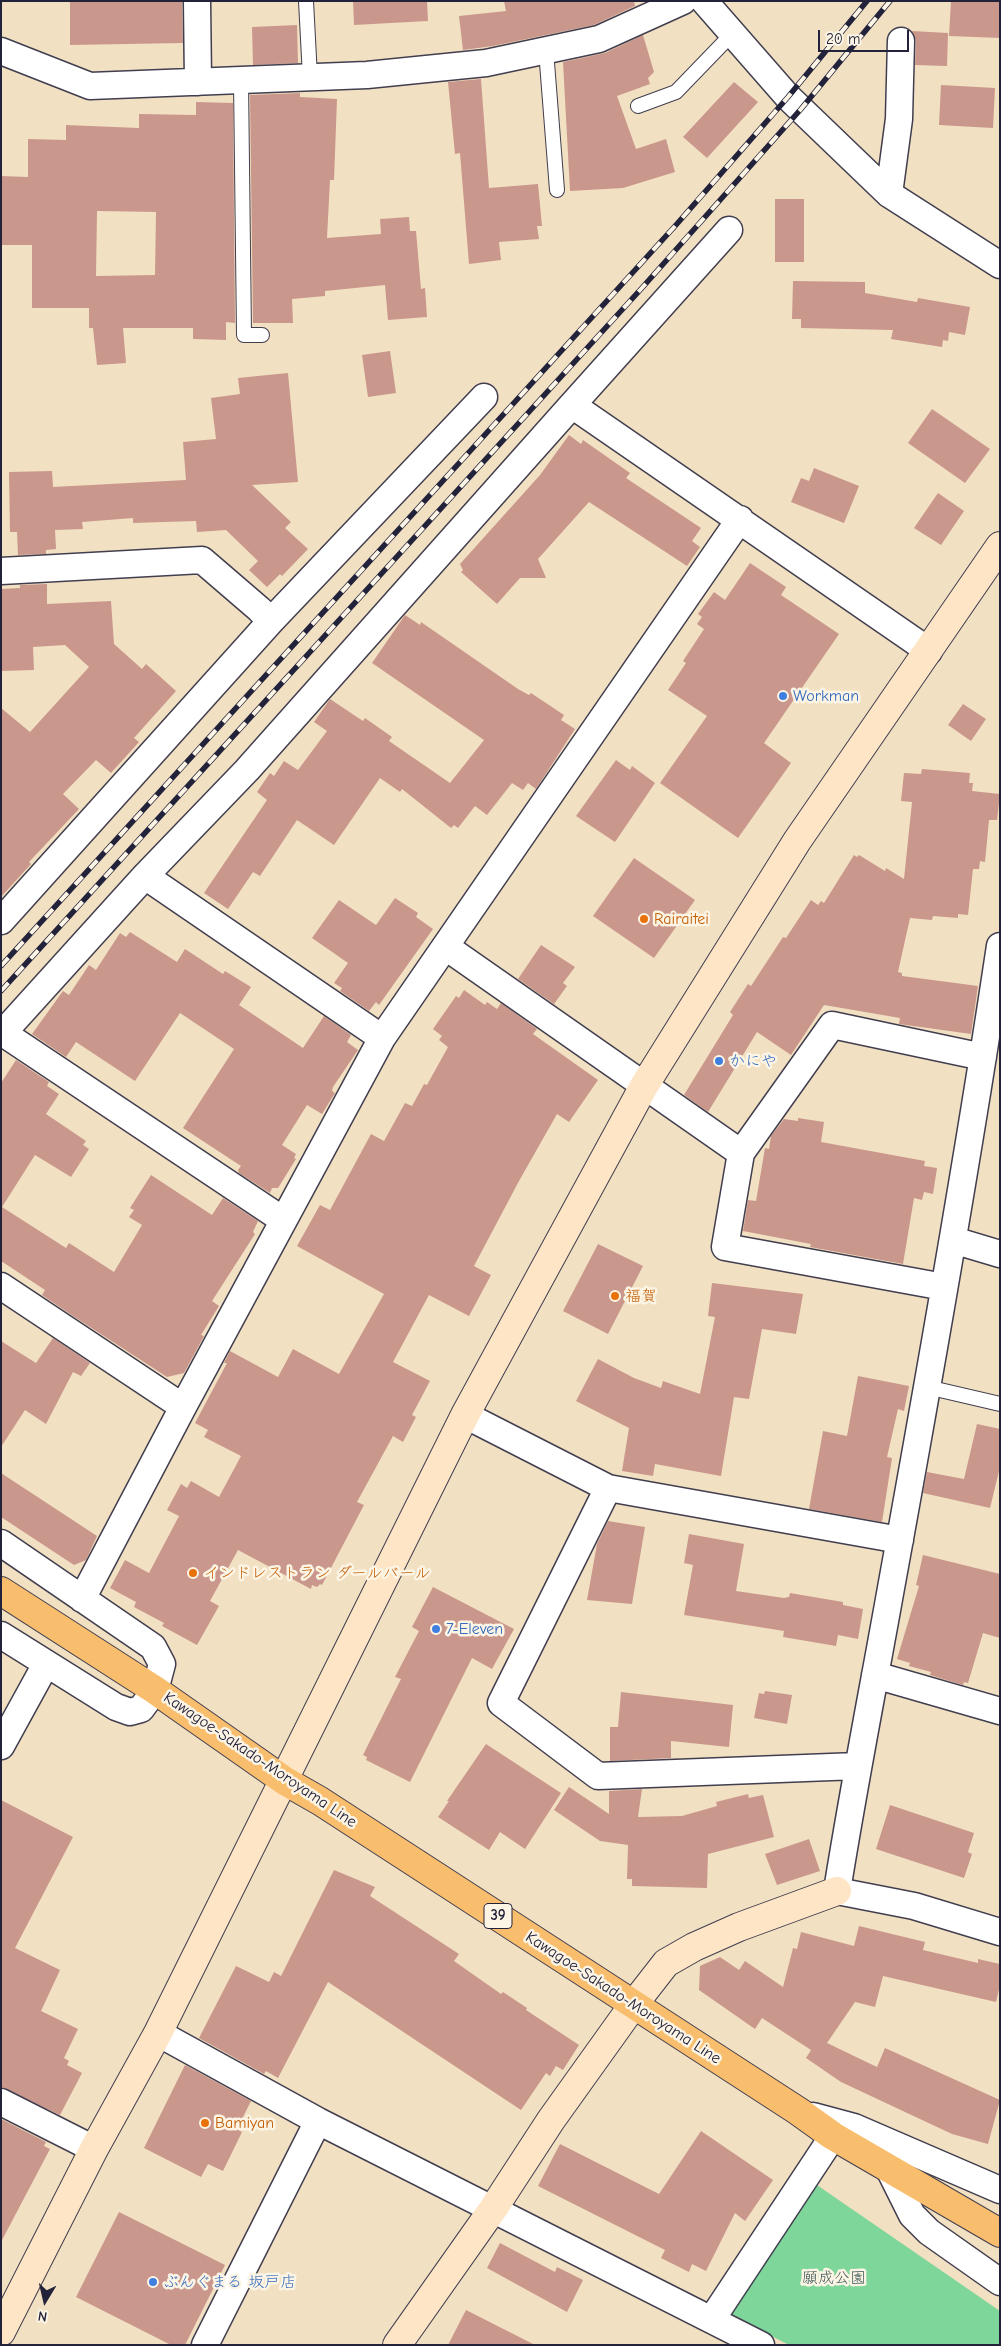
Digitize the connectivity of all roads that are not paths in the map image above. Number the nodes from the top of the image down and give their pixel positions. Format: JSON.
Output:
{"nodes":[{"id":1,"x":197,"y":1,"type":"edge"},
{"id":2,"x":306,"y":1,"type":"edge"},
{"id":3,"x":683,"y":1,"type":"edge"},
{"id":4,"x":704,"y":1,"type":"edge"},
{"id":5,"x":732,"y":34,"type":"junction"},
{"id":6,"x":901,"y":41,"type":"dead end"},
{"id":7,"x":546,"y":50,"type":"junction"},
{"id":8,"x":1,"y":51,"type":"edge"},
{"id":9,"x":310,"y":77,"type":"junction"},
{"id":10,"x":241,"y":80,"type":"junction"},
{"id":11,"x":198,"y":82,"type":"junction"},
{"id":12,"x":638,"y":106,"type":"dead end"},
{"id":13,"x":557,"y":190,"type":"dead end"},
{"id":14,"x":889,"y":194,"type":"junction"},
{"id":15,"x":729,"y":230,"type":"dead end"},
{"id":16,"x":1000,"y":265,"type":"edge"},
{"id":17,"x":262,"y":336,"type":"dead end"},
{"id":18,"x":484,"y":397,"type":"dead end"},
{"id":19,"x":572,"y":405,"type":"junction"},
{"id":20,"x":740,"y":519,"type":"junction"},
{"id":21,"x":1000,"y":546,"type":"edge"},
{"id":22,"x":1,"y":571,"type":"edge"},
{"id":23,"x":271,"y":621,"type":"junction"},
{"id":24,"x":929,"y":651,"type":"junction"},
{"id":25,"x":145,"y":876,"type":"junction"},
{"id":26,"x":1,"y":921,"type":"edge"},
{"id":27,"x":1000,"y":946,"type":"edge"},
{"id":28,"x":446,"y":947,"type":"junction"},
{"id":29,"x":2,"y":1034,"type":"edge"},
{"id":30,"x":382,"y":1038,"type":"junction"},
{"id":31,"x":983,"y":1057,"type":"junction"},
{"id":32,"x":644,"y":1086,"type":"junction"},
{"id":33,"x":741,"y":1153,"type":"junction"},
{"id":34,"x":283,"y":1220,"type":"junction"},
{"id":35,"x":953,"y":1240,"type":"junction"},
{"id":36,"x":1000,"y":1254,"type":"edge"},
{"id":37,"x":1,"y":1286,"type":"edge"},
{"id":38,"x":944,"y":1287,"type":"junction"},
{"id":39,"x":926,"y":1387,"type":"junction"},
{"id":40,"x":1000,"y":1404,"type":"edge"},
{"id":41,"x":183,"y":1406,"type":"junction"},
{"id":42,"x":465,"y":1415,"type":"junction"},
{"id":43,"x":608,"y":1488,"type":"junction"},
{"id":44,"x":900,"y":1540,"type":"junction"},
{"id":45,"x":1,"y":1543,"type":"edge"},
{"id":46,"x":1,"y":1591,"type":"edge"},
{"id":47,"x":82,"y":1599,"type":"junction"},
{"id":48,"x":1,"y":1635,"type":"edge"},
{"id":49,"x":46,"y":1664,"type":"junction"},
{"id":50,"x":876,"y":1675,"type":"junction"},
{"id":51,"x":155,"y":1690,"type":"junction"},
{"id":52,"x":1000,"y":1711,"type":"edge"},
{"id":53,"x":1,"y":1746,"type":"edge"},
{"id":54,"x":857,"y":1766,"type":"junction"},
{"id":55,"x":285,"y":1781,"type":"junction"},
{"id":56,"x":837,"y":1891,"type":"junction"},
{"id":57,"x":1000,"y":1932,"type":"edge"},
{"id":58,"x":634,"y":2004,"type":"junction"},
{"id":59,"x":158,"y":2033,"type":"junction"},
{"id":60,"x":1,"y":2102,"type":"edge"},
{"id":61,"x":798,"y":2112,"type":"junction"},
{"id":62,"x":318,"y":2121,"type":"junction"},
{"id":63,"x":833,"y":2136,"type":"junction"},
{"id":64,"x":94,"y":2149,"type":"junction"},
{"id":65,"x":890,"y":2171,"type":"junction"},
{"id":66,"x":1000,"y":2190,"type":"edge"},
{"id":67,"x":493,"y":2209,"type":"junction"},
{"id":68,"x":1000,"y":2233,"type":"edge"},
{"id":69,"x":1000,"y":2282,"type":"edge"},
{"id":70,"x":712,"y":2319,"type":"junction"},
{"id":71,"x":1,"y":2332,"type":"edge"},
{"id":72,"x":205,"y":2345,"type":"edge"},
{"id":73,"x":396,"y":2345,"type":"edge"},
{"id":74,"x":761,"y":2345,"type":"edge"}],
"edges":[{"from":1,"to":11,"type":"street"},
{"from":2,"to":9,"type":"lane"},
{"from":3,"to":7,"type":"street"},
{"from":4,"to":5,"type":"street"},
{"from":5,"to":12,"type":"lane"},
{"from":5,"to":14,"type":"street"},
{"from":6,"to":14,"type":"street"},
{"from":7,"to":9,"type":"street"},
{"from":7,"to":13,"type":"lane"},
{"from":8,"to":11,"type":"street"},
{"from":9,"to":10,"type":"street"},
{"from":10,"to":11,"type":"street"},
{"from":10,"to":17,"type":"lane"},
{"from":14,"to":16,"type":"street"},
{"from":15,"to":19,"type":"street"},
{"from":18,"to":23,"type":"street"},
{"from":19,"to":20,"type":"street"},
{"from":19,"to":25,"type":"street"},
{"from":20,"to":24,"type":"street"},
{"from":20,"to":28,"type":"street"},
{"from":21,"to":24,"type":"street"},
{"from":22,"to":23,"type":"street"},
{"from":23,"to":26,"type":"street"},
{"from":24,"to":32,"type":"street"},
{"from":25,"to":29,"type":"street"},
{"from":25,"to":30,"type":"street"},
{"from":27,"to":31,"type":"street"},
{"from":28,"to":30,"type":"street"},
{"from":28,"to":32,"type":"street"},
{"from":29,"to":34,"type":"street"},
{"from":30,"to":34,"type":"street"},
{"from":31,"to":33,"type":"street"},
{"from":31,"to":35,"type":"street"},
{"from":32,"to":33,"type":"street"},
{"from":32,"to":42,"type":"street"},
{"from":33,"to":38,"type":"street"},
{"from":34,"to":41,"type":"street"},
{"from":35,"to":36,"type":"street"},
{"from":35,"to":38,"type":"street"},
{"from":37,"to":41,"type":"street"},
{"from":38,"to":39,"type":"street"},
{"from":39,"to":40,"type":"lane"},
{"from":39,"to":44,"type":"street"},
{"from":41,"to":47,"type":"street"},
{"from":42,"to":43,"type":"street"},
{"from":42,"to":55,"type":"street"},
{"from":43,"to":44,"type":"street"},
{"from":43,"to":54,"type":"street"},
{"from":44,"to":50,"type":"street"},
{"from":45,"to":47,"type":"street"},
{"from":46,"to":51,"type":"main road","name":"Kawagoe-Sakado-Moroyama Line","number":"39"},
{"from":47,"to":51,"type":"street"},
{"from":48,"to":49,"type":"street"},
{"from":49,"to":51,"type":"street"},
{"from":49,"to":53,"type":"street"},
{"from":50,"to":52,"type":"street"},
{"from":50,"to":54,"type":"street"},
{"from":51,"to":55,"type":"main road","name":"Kawagoe-Sakado-Moroyama Line","number":"39"},
{"from":54,"to":56,"type":"street"},
{"from":55,"to":58,"type":"main road","name":"Kawagoe-Sakado-Moroyama Line","number":"39"},
{"from":55,"to":59,"type":"street"},
{"from":56,"to":57,"type":"street"},
{"from":56,"to":58,"type":"street"},
{"from":58,"to":61,"type":"main road","name":"Kawagoe-Sakado-Moroyama Line","number":"39"},
{"from":58,"to":67,"type":"street"},
{"from":59,"to":62,"type":"street"},
{"from":59,"to":64,"type":"street"},
{"from":60,"to":64,"type":"street"},
{"from":61,"to":63,"type":"main road","name":"Kawagoe-Sakado-Moroyama Line","number":"39"},
{"from":61,"to":66,"type":"street"},
{"from":62,"to":67,"type":"street"},
{"from":62,"to":72,"type":"street"},
{"from":63,"to":65,"type":"main road","name":"Kawagoe-Sakado-Moroyama Line","number":"39"},
{"from":63,"to":70,"type":"street"},
{"from":64,"to":71,"type":"street"},
{"from":65,"to":68,"type":"main road","name":"Kawagoe-Sakado-Moroyama Line","number":"39"},
{"from":65,"to":69,"type":"street"},
{"from":67,"to":70,"type":"street"},
{"from":67,"to":73,"type":"street"},
{"from":70,"to":74,"type":"street"}]}
